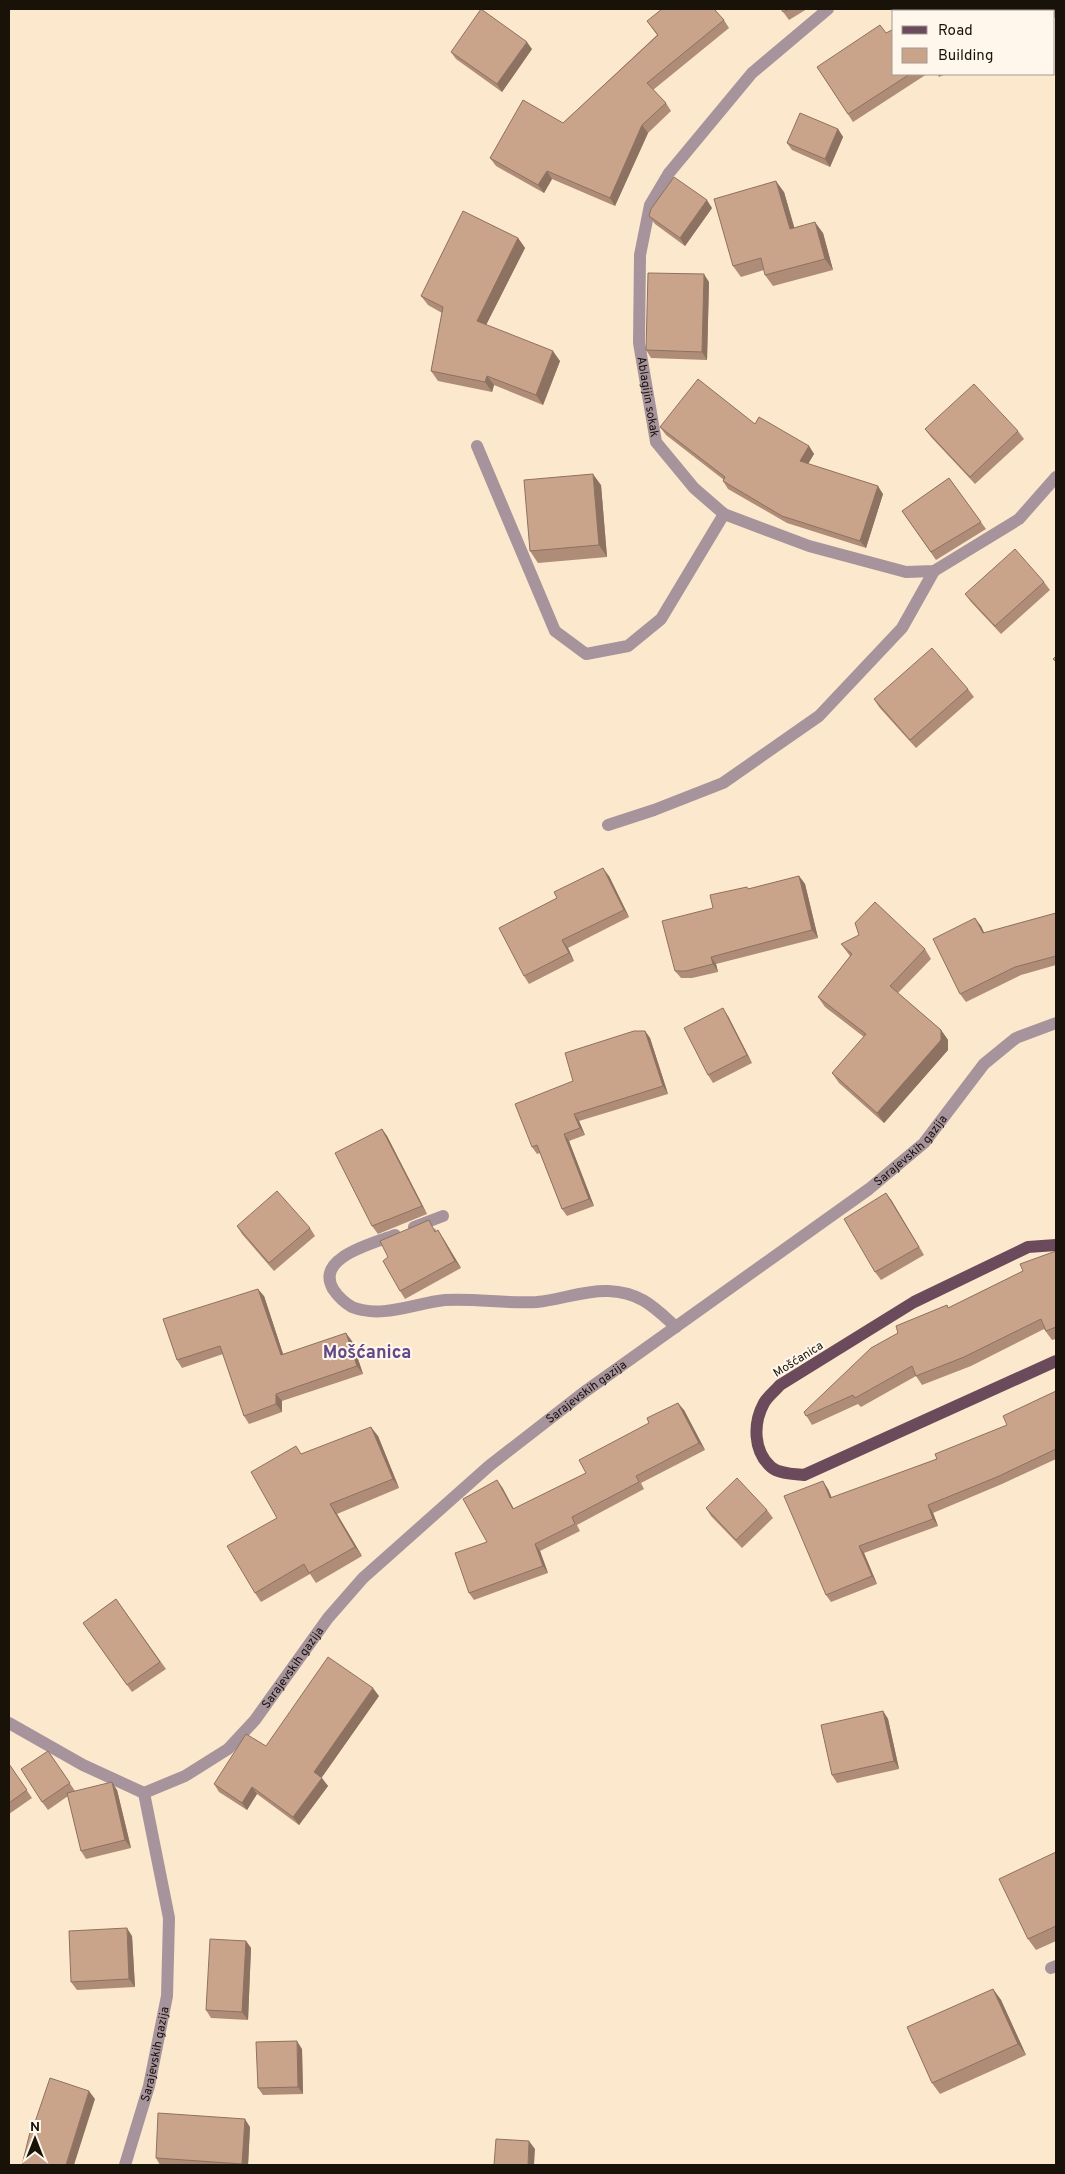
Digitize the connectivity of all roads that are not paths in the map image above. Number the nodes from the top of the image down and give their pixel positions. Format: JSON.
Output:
{"nodes":[{"id":1,"x":828,"y":9,"type":"edge"},
{"id":2,"x":477,"y":446,"type":"dead end"},
{"id":3,"x":1056,"y":478,"type":"edge"},
{"id":4,"x":724,"y":514,"type":"junction"},
{"id":5,"x":934,"y":571,"type":"junction"},
{"id":6,"x":608,"y":825,"type":"dead end"},
{"id":7,"x":1056,"y":1023,"type":"edge"},
{"id":8,"x":443,"y":1216,"type":"dead end"},
{"id":9,"x":1056,"y":1244,"type":"edge"},
{"id":10,"x":676,"y":1327,"type":"junction"},
{"id":11,"x":1056,"y":1361,"type":"edge"},
{"id":12,"x":9,"y":1723,"type":"edge"},
{"id":13,"x":144,"y":1793,"type":"junction"},
{"id":14,"x":126,"y":2165,"type":"edge"}],
"edges":[{"from":1,"to":4,"type":"street","name":"Ablagijin sokak"},
{"from":2,"to":4,"type":"street"},
{"from":3,"to":5,"type":"street","name":"Ablagijin sokak"},
{"from":4,"to":5,"type":"street","name":"Ablagijin sokak"},
{"from":5,"to":6,"type":"street"},
{"from":7,"to":10,"type":"street","name":"Sarajevskih gazija"},
{"from":8,"to":10,"type":"street"},
{"from":9,"to":11,"type":"main road","name":"Mošćanica"},
{"from":10,"to":13,"type":"street","name":"Sarajevskih gazija"},
{"from":12,"to":13,"type":"street"},
{"from":13,"to":14,"type":"street","name":"Sarajevskih gazija"}]}
